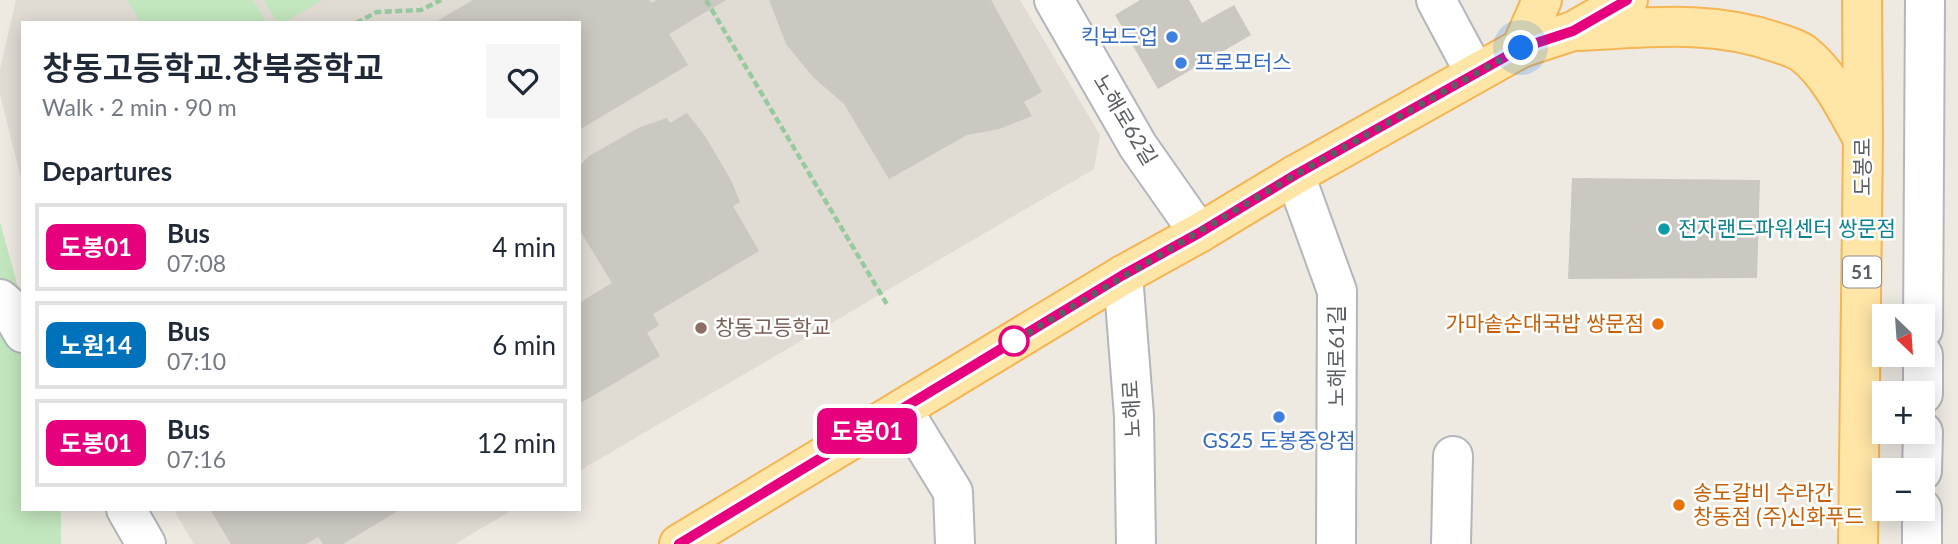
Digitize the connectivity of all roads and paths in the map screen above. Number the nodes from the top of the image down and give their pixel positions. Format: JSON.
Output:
{"nodes":[{"id":1,"x":441,"y":0,"type":"edge"},
{"id":2,"x":706,"y":0,"type":"edge"},
{"id":3,"x":1436,"y":0,"type":"edge"},
{"id":4,"x":1542,"y":0,"type":"edge"},
{"id":5,"x":1628,"y":0,"type":"edge"},
{"id":6,"x":1862,"y":0,"type":"edge"},
{"id":7,"x":1902,"y":0,"type":"edge"},
{"id":8,"x":1925,"y":0,"type":"edge"},
{"id":9,"x":1057,"y":1,"type":"edge"},
{"id":10,"x":360,"y":21,"type":"edge"},
{"id":11,"x":1573,"y":31,"type":"junction"},
{"id":12,"x":1521,"y":48,"type":"junction"},
{"id":13,"x":1475,"y":73,"type":"junction"},
{"id":14,"x":1863,"y":139,"type":"junction"},
{"id":15,"x":1295,"y":175,"type":"junction"},
{"id":16,"x":1199,"y":233,"type":"junction"},
{"id":17,"x":1123,"y":275,"type":"junction"},
{"id":18,"x":0,"y":299,"type":"edge"},
{"id":19,"x":1902,"y":304,"type":"edge"},
{"id":20,"x":1923,"y":304,"type":"edge"},
{"id":21,"x":888,"y":306,"type":"dead end"},
{"id":22,"x":21,"y":330,"type":"edge"},
{"id":23,"x":902,"y":410,"type":"junction"},
{"id":24,"x":1453,"y":456,"type":"dead end"},
{"id":25,"x":127,"y":511,"type":"edge"},
{"id":26,"x":1902,"y":521,"type":"edge"},
{"id":27,"x":1922,"y":521,"type":"edge"},
{"id":28,"x":146,"y":544,"type":"edge"},
{"id":29,"x":680,"y":544,"type":"edge"},
{"id":30,"x":954,"y":544,"type":"edge"},
{"id":31,"x":1136,"y":544,"type":"edge"},
{"id":32,"x":1336,"y":544,"type":"edge"},
{"id":33,"x":1451,"y":544,"type":"edge"},
{"id":34,"x":1858,"y":544,"type":"edge"},
{"id":35,"x":1902,"y":544,"type":"edge"},
{"id":36,"x":1922,"y":544,"type":"edge"}],
"edges":[{"from":1,"to":10,"type":"path"},
{"from":2,"to":21,"type":"path"},
{"from":3,"to":13,"type":"street"},
{"from":4,"to":12,"type":"main road"},
{"from":5,"to":11,"type":"main road"},
{"from":6,"to":14,"type":"main road","name":"도봉로","number":"51"},
{"from":7,"to":19,"type":"street"},
{"from":8,"to":20,"type":"street"},
{"from":9,"to":16,"type":"street","name":"노해로62길"},
{"from":11,"to":12,"type":"main road"},
{"from":11,"to":14,"type":"main road"},
{"from":12,"to":13,"type":"main road"},
{"from":13,"to":15,"type":"main road"},
{"from":14,"to":34,"type":"main road","name":"도봉로","number":"51"},
{"from":15,"to":16,"type":"main road"},
{"from":15,"to":32,"type":"street","name":"노해로61길"},
{"from":16,"to":17,"type":"main road"},
{"from":17,"to":23,"type":"main road"},
{"from":17,"to":31,"type":"street","name":"노해로"},
{"from":18,"to":22,"type":"street"},
{"from":23,"to":29,"type":"main road"},
{"from":23,"to":30,"type":"street"},
{"from":24,"to":33,"type":"street"},
{"from":25,"to":28,"type":"street"},
{"from":26,"to":35,"type":"street"},
{"from":27,"to":36,"type":"street"}]}
